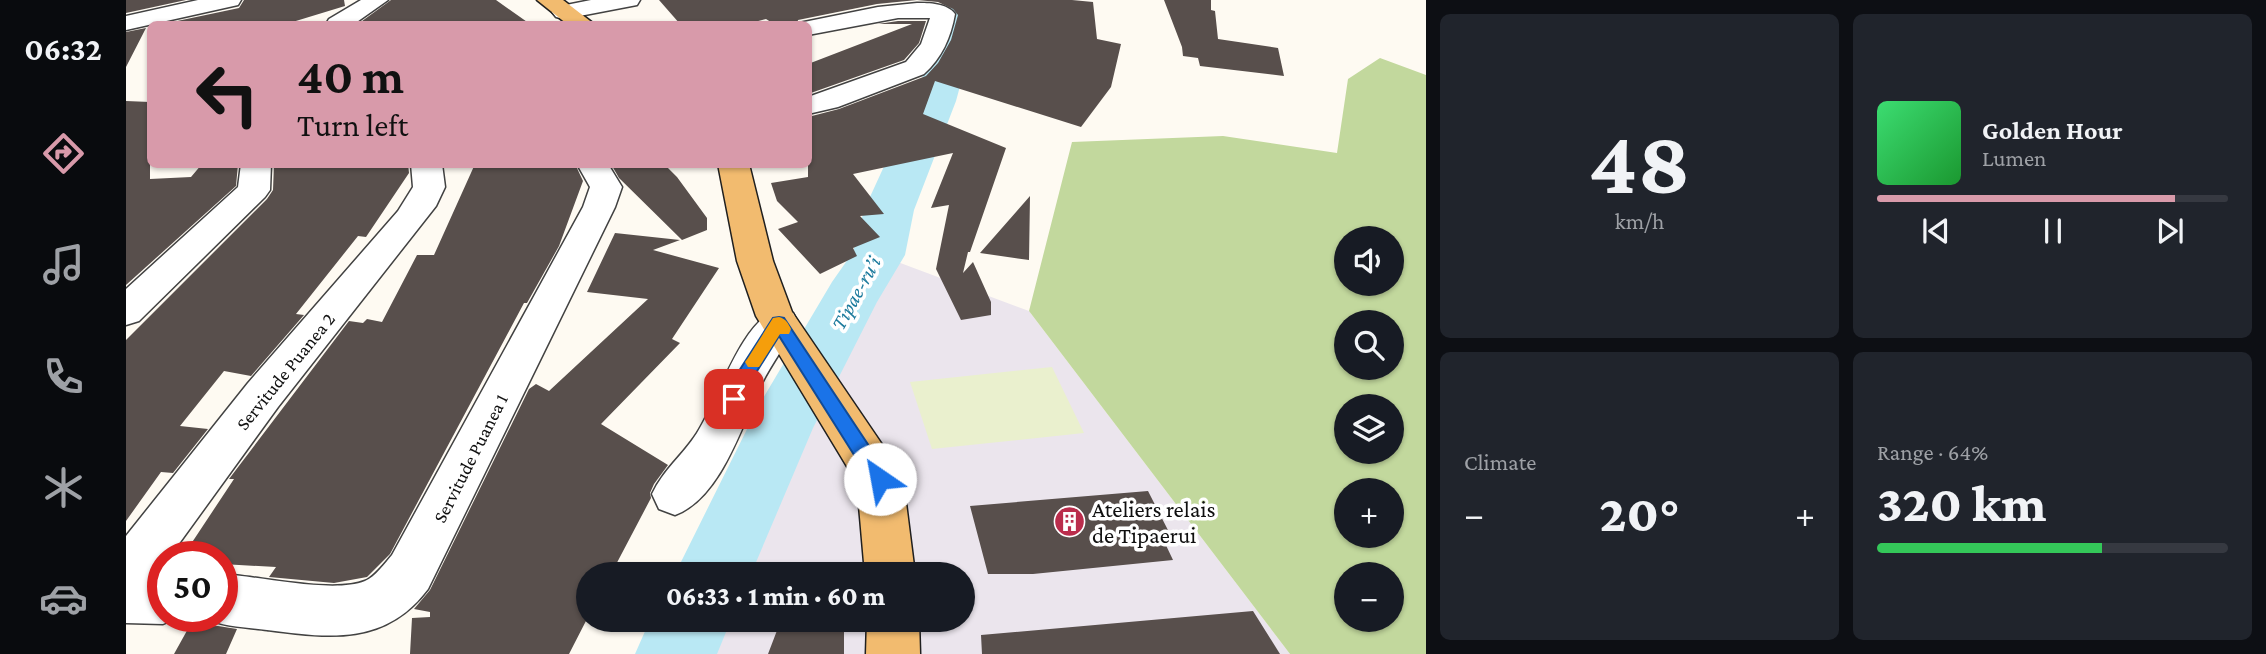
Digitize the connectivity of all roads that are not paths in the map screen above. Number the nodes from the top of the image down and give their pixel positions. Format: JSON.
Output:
{"nodes":[{"id":1,"x":230,"y":0,"type":"edge"},
{"id":2,"x":377,"y":0,"type":"edge"},
{"id":3,"x":629,"y":0,"type":"edge"},
{"id":4,"x":565,"y":12,"type":"edge"},
{"id":5,"x":203,"y":16,"type":"edge"},
{"id":6,"x":147,"y":21,"type":"edge"},
{"id":7,"x":148,"y":21,"type":"edge"},
{"id":8,"x":352,"y":21,"type":"edge"},
{"id":9,"x":126,"y":23,"type":"edge"},
{"id":10,"x":812,"y":27,"type":"edge"},
{"id":11,"x":812,"y":105,"type":"edge"},
{"id":12,"x":256,"y":168,"type":"edge"},
{"id":13,"x":428,"y":168,"type":"edge"},
{"id":14,"x":594,"y":168,"type":"edge"},
{"id":15,"x":734,"y":168,"type":"edge"},
{"id":16,"x":126,"y":311,"type":"edge"},
{"id":17,"x":787,"y":335,"type":"junction"},
{"id":18,"x":676,"y":494,"type":"dead end"},
{"id":19,"x":889,"y":562,"type":"edge"},
{"id":20,"x":126,"y":576,"type":"edge"},
{"id":21,"x":126,"y":597,"type":"edge"},
{"id":22,"x":147,"y":598,"type":"edge"},
{"id":23,"x":238,"y":602,"type":"edge"},
{"id":24,"x":893,"y":632,"type":"edge"},
{"id":25,"x":893,"y":654,"type":"edge"}],
"edges":[{"from":1,"to":5,"type":"street"},
{"from":2,"to":8,"type":"street"},
{"from":3,"to":4,"type":"street"},
{"from":5,"to":7,"type":"street"},
{"from":6,"to":9,"type":"street"},
{"from":10,"to":11,"type":"street"},
{"from":12,"to":16,"type":"street"},
{"from":13,"to":20,"type":"street","name":"Servitude Puanea 2"},
{"from":14,"to":23,"type":"street","name":"Servitude Puanea 1"},
{"from":15,"to":17,"type":"main road"},
{"from":17,"to":18,"type":"street"},
{"from":17,"to":19,"type":"main road"},
{"from":21,"to":22,"type":"street"},
{"from":24,"to":25,"type":"main road"}]}
